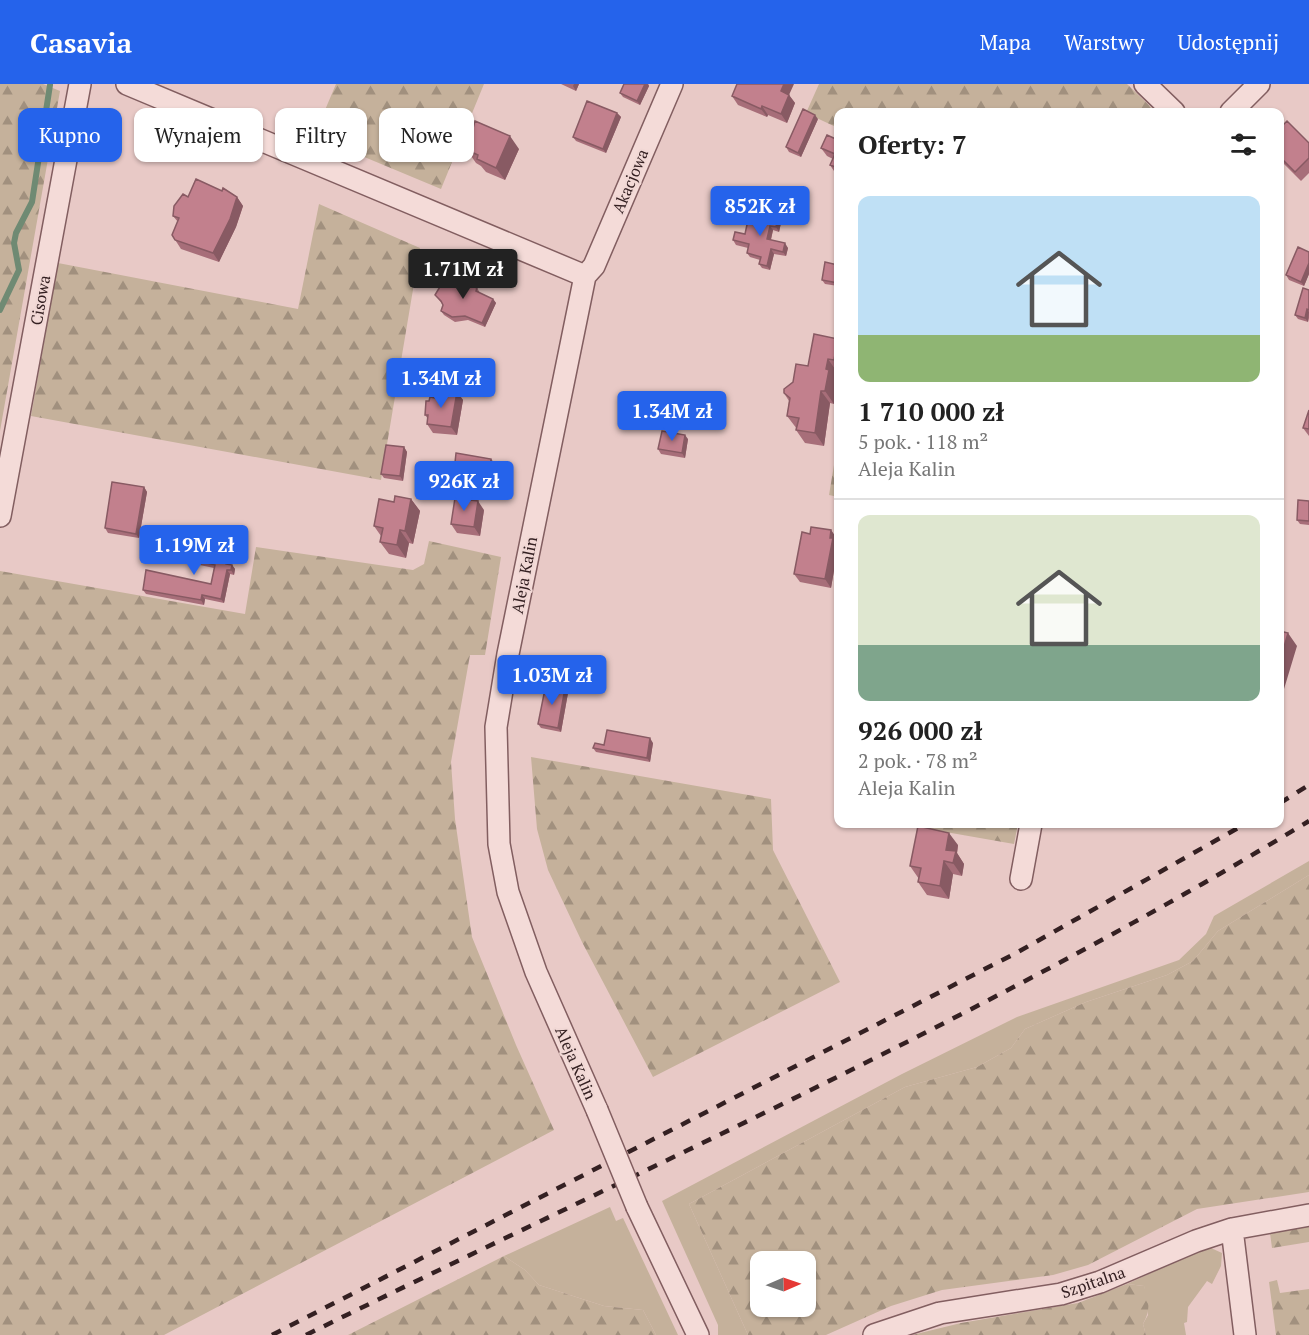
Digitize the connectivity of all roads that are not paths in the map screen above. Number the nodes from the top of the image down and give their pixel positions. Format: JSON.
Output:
{"nodes":[{"id":1,"x":80,"y":84,"type":"edge"},
{"id":2,"x":127,"y":84,"type":"edge"},
{"id":3,"x":672,"y":84,"type":"edge"},
{"id":4,"x":1146,"y":84,"type":"edge"},
{"id":5,"x":1259,"y":84,"type":"edge"},
{"id":6,"x":1170,"y":108,"type":"edge"},
{"id":7,"x":1235,"y":108,"type":"edge"},
{"id":8,"x":585,"y":276,"type":"junction"},
{"id":9,"x":0,"y":516,"type":"edge"},
{"id":10,"x":1030,"y":828,"type":"edge"},
{"id":11,"x":1021,"y":879,"type":"dead end"},
{"id":12,"x":1309,"y":1215,"type":"edge"},
{"id":13,"x":1232,"y":1229,"type":"junction"},
{"id":14,"x":698,"y":1335,"type":"edge"},
{"id":15,"x":874,"y":1335,"type":"edge"},
{"id":16,"x":1245,"y":1335,"type":"edge"}],
"edges":[{"from":1,"to":9,"type":"street","name":"Cisowa"},
{"from":2,"to":8,"type":"street"},
{"from":3,"to":8,"type":"street","name":"Akacjowa"},
{"from":4,"to":6,"type":"street"},
{"from":5,"to":7,"type":"street"},
{"from":8,"to":14,"type":"street","name":"Aleja Kalin","bridge":true},
{"from":10,"to":11,"type":"street"},
{"from":12,"to":13,"type":"street","name":"Szpitalna"},
{"from":13,"to":15,"type":"street","name":"Szpitalna"},
{"from":13,"to":16,"type":"street"}]}
